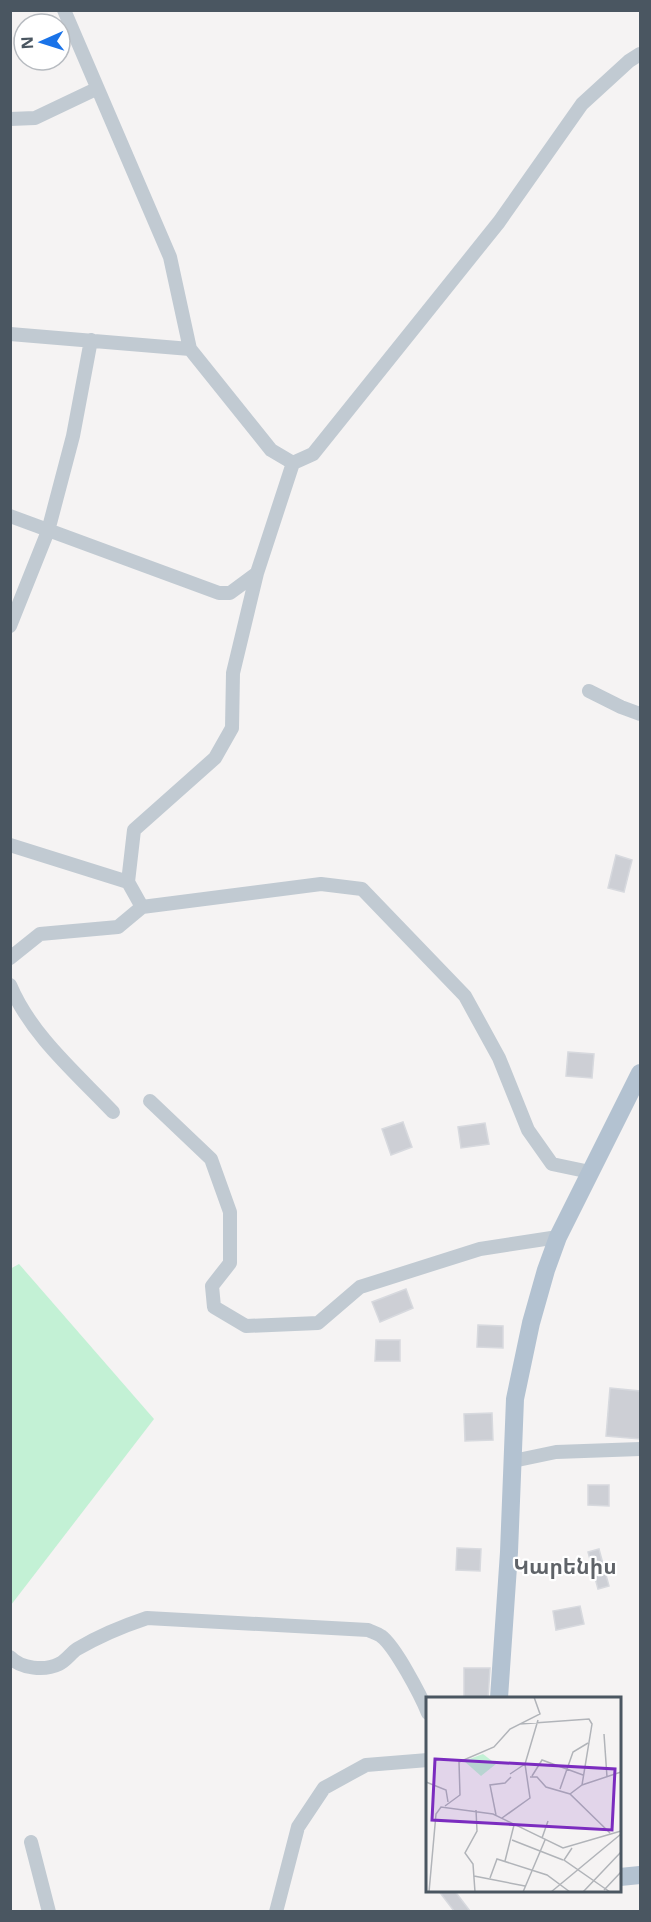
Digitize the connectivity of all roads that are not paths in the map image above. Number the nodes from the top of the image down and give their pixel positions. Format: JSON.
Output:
{"nodes":[{"id":1,"x":64,"y":10,"type":"edge"},
{"id":2,"x":640,"y":54,"type":"edge"},
{"id":3,"x":96,"y":89,"type":"junction"},
{"id":4,"x":10,"y":119,"type":"edge"},
{"id":5,"x":10,"y":334,"type":"edge"},
{"id":6,"x":91,"y":340,"type":"junction"},
{"id":7,"x":190,"y":349,"type":"junction"},
{"id":8,"x":293,"y":463,"type":"junction"},
{"id":9,"x":10,"y":516,"type":"edge"},
{"id":10,"x":48,"y":531,"type":"junction"},
{"id":11,"x":258,"y":573,"type":"junction"},
{"id":12,"x":10,"y":627,"type":"edge"},
{"id":13,"x":589,"y":691,"type":"dead end"},
{"id":14,"x":640,"y":714,"type":"edge"},
{"id":15,"x":10,"y":845,"type":"edge"},
{"id":16,"x":128,"y":882,"type":"junction"},
{"id":17,"x":142,"y":907,"type":"junction"},
{"id":18,"x":10,"y":958,"type":"edge"},
{"id":19,"x":10,"y":985,"type":"edge"},
{"id":20,"x":640,"y":1073,"type":"edge"},
{"id":21,"x":150,"y":1101,"type":"dead end"},
{"id":22,"x":113,"y":1112,"type":"dead end"},
{"id":23,"x":590,"y":1172,"type":"junction"},
{"id":24,"x":558,"y":1237,"type":"junction"},
{"id":25,"x":640,"y":1449,"type":"edge"},
{"id":26,"x":513,"y":1461,"type":"junction"},
{"id":27,"x":10,"y":1657,"type":"edge"},
{"id":28,"x":499,"y":1697,"type":"edge"},
{"id":29,"x":426,"y":1709,"type":"edge"},
{"id":30,"x":426,"y":1760,"type":"edge"},
{"id":31,"x":31,"y":1842,"type":"dead end"},
{"id":32,"x":640,"y":1875,"type":"edge"},
{"id":33,"x":621,"y":1876,"type":"edge"},
{"id":34,"x":48,"y":1911,"type":"edge"},
{"id":35,"x":276,"y":1911,"type":"edge"}],
"edges":[{"from":1,"to":3,"type":"street"},
{"from":2,"to":8,"type":"street"},
{"from":3,"to":4,"type":"street"},
{"from":3,"to":7,"type":"street"},
{"from":5,"to":6,"type":"street"},
{"from":6,"to":7,"type":"street"},
{"from":6,"to":10,"type":"street"},
{"from":7,"to":8,"type":"street"},
{"from":8,"to":11,"type":"street"},
{"from":9,"to":10,"type":"street"},
{"from":10,"to":11,"type":"street"},
{"from":10,"to":12,"type":"street"},
{"from":11,"to":16,"type":"street"},
{"from":13,"to":14,"type":"street"},
{"from":15,"to":16,"type":"street"},
{"from":16,"to":17,"type":"street"},
{"from":17,"to":18,"type":"street"},
{"from":17,"to":23,"type":"street"},
{"from":19,"to":22,"type":"street"},
{"from":20,"to":23,"type":"main road"},
{"from":21,"to":24,"type":"street"},
{"from":23,"to":24,"type":"main road"},
{"from":24,"to":26,"type":"main road"},
{"from":25,"to":26,"type":"street"},
{"from":26,"to":28,"type":"main road"},
{"from":27,"to":29,"type":"street"},
{"from":30,"to":35,"type":"street"},
{"from":31,"to":34,"type":"street"},
{"from":32,"to":33,"type":"main road"}]}
